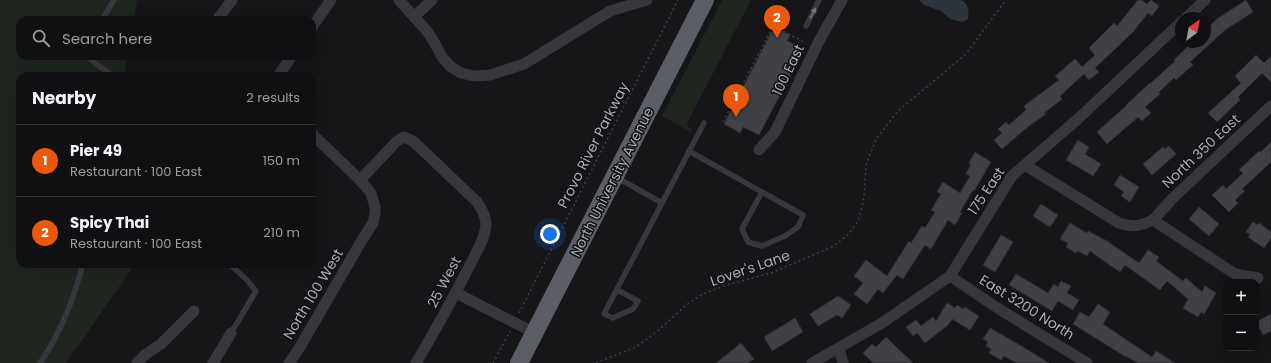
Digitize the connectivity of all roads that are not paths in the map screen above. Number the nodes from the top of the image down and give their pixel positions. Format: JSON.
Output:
{"nodes":[{"id":1,"x":110,"y":0,"type":"edge"},
{"id":2,"x":114,"y":0,"type":"edge"},
{"id":3,"x":232,"y":0,"type":"edge"},
{"id":4,"x":331,"y":0,"type":"edge"},
{"id":5,"x":399,"y":0,"type":"edge"},
{"id":6,"x":432,"y":0,"type":"edge"},
{"id":7,"x":647,"y":0,"type":"edge"},
{"id":8,"x":705,"y":0,"type":"edge"},
{"id":9,"x":819,"y":0,"type":"edge"},
{"id":10,"x":842,"y":0,"type":"edge"},
{"id":11,"x":1205,"y":0,"type":"edge"},
{"id":12,"x":109,"y":8,"type":"junction"},
{"id":13,"x":1192,"y":12,"type":"edge"},
{"id":14,"x":104,"y":16,"type":"edge"},
{"id":15,"x":220,"y":16,"type":"edge"},
{"id":16,"x":414,"y":17,"type":"junction"},
{"id":17,"x":316,"y":21,"type":"edge"},
{"id":18,"x":806,"y":26,"type":"dead end"},
{"id":19,"x":1175,"y":28,"type":"edge"},
{"id":20,"x":91,"y":60,"type":"edge"},
{"id":21,"x":289,"y":60,"type":"edge"},
{"id":22,"x":108,"y":72,"type":"edge"},
{"id":23,"x":281,"y":72,"type":"edge"},
{"id":24,"x":1271,"y":106,"type":"edge"},
{"id":25,"x":704,"y":123,"type":"dead end"},
{"id":26,"x":316,"y":138,"type":"edge"},
{"id":27,"x":758,"y":150,"type":"dead end"},
{"id":28,"x":689,"y":151,"type":"junction"},
{"id":29,"x":1025,"y":164,"type":"junction"},
{"id":30,"x":614,"y":176,"type":"junction"},
{"id":31,"x":360,"y":180,"type":"junction"},
{"id":32,"x":762,"y":192,"type":"junction"},
{"id":33,"x":662,"y":203,"type":"junction"},
{"id":34,"x":1153,"y":220,"type":"junction"},
{"id":35,"x":82,"y":268,"type":"edge"},
{"id":36,"x":234,"y":268,"type":"edge"},
{"id":37,"x":950,"y":276,"type":"junction"},
{"id":38,"x":1258,"y":278,"type":"dead end"},
{"id":39,"x":617,"y":290,"type":"junction"},
{"id":40,"x":456,"y":293,"type":"junction"},
{"id":41,"x":194,"y":311,"type":"dead end"},
{"id":42,"x":231,"y":333,"type":"joint"},
{"id":43,"x":535,"y":333,"type":"junction"},
{"id":44,"x":839,"y":348,"type":"junction"},
{"id":45,"x":40,"y":363,"type":"edge"},
{"id":46,"x":137,"y":363,"type":"edge"},
{"id":47,"x":213,"y":363,"type":"edge"},
{"id":48,"x":289,"y":363,"type":"edge"},
{"id":49,"x":416,"y":363,"type":"edge"},
{"id":50,"x":520,"y":363,"type":"edge"},
{"id":51,"x":812,"y":363,"type":"edge"},
{"id":52,"x":843,"y":363,"type":"edge"},
{"id":53,"x":1087,"y":363,"type":"edge"}],
"edges":[{"from":1,"to":12,"type":"lane"},
{"from":2,"to":12,"type":"lane"},
{"from":3,"to":15,"type":"street"},
{"from":4,"to":17,"type":"street"},
{"from":5,"to":16,"type":"street"},
{"from":6,"to":16,"type":"street"},
{"from":7,"to":16,"type":"street"},
{"from":8,"to":30,"type":"highway","name":"North University Avenue"},
{"from":18,"to":9,"type":"lane","one_way":true},
{"from":10,"to":27,"type":"street","name":"100 East"},
{"from":11,"to":13,"type":"street"},
{"from":12,"to":14,"type":"lane"},
{"from":19,"to":29,"type":"street","name":"175 East"},
{"from":20,"to":22,"type":"lane"},
{"from":21,"to":23,"type":"street"},
{"from":24,"to":34,"type":"street","name":"North 350 East"},
{"from":25,"to":28,"type":"lane"},
{"from":26,"to":31,"type":"street","name":"North 100 West"},
{"from":28,"to":32,"type":"lane"},
{"from":28,"to":33,"type":"lane"},
{"from":29,"to":34,"type":"street"},
{"from":29,"to":37,"type":"street","name":"175 East"},
{"from":30,"to":33,"type":"lane"},
{"from":30,"to":43,"type":"highway","name":"North University Avenue"},
{"from":31,"to":40,"type":"street","name":"25 West"},
{"from":31,"to":48,"type":"street","name":"North 100 West"},
{"from":32,"to":32,"type":"lane"},
{"from":33,"to":39,"type":"lane"},
{"from":34,"to":38,"type":"street"},
{"from":35,"to":45,"type":"lane"},
{"from":36,"to":42,"type":"lane"},
{"from":37,"to":44,"type":"street","name":"175 East"},
{"from":37,"to":53,"type":"street","name":"East 3200 North"},
{"from":39,"to":39,"type":"lane"},
{"from":40,"to":43,"type":"street"},
{"from":40,"to":49,"type":"street","name":"25 West"},
{"from":41,"to":46,"type":"street"},
{"from":42,"to":47,"type":"street"},
{"from":43,"to":50,"type":"highway","name":"North University Avenue"},
{"from":44,"to":51,"type":"street","name":"175 East"},
{"from":44,"to":52,"type":"street"}]}
